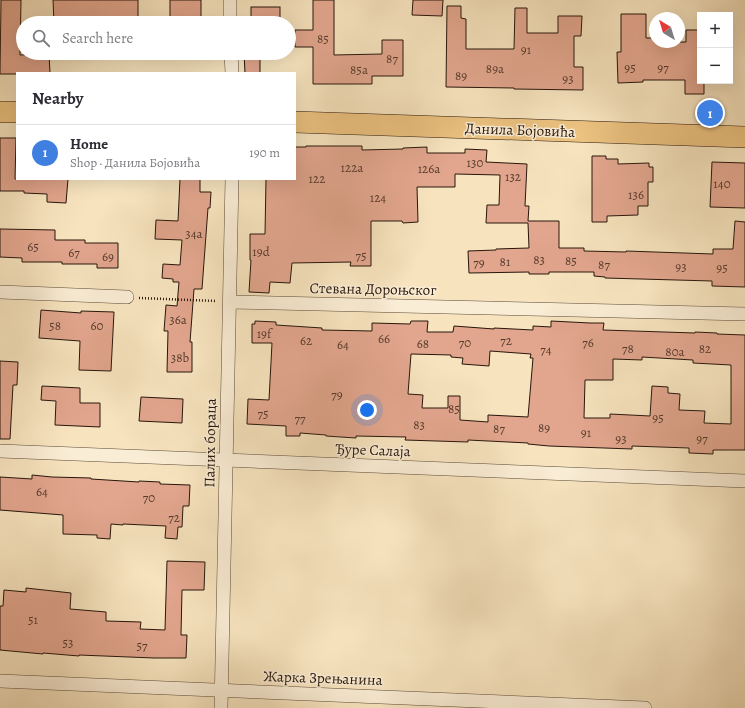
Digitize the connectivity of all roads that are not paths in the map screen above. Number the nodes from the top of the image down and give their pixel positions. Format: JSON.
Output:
{"nodes":[{"id":1,"x":230,"y":0,"type":"edge"},
{"id":2,"x":230,"y":16,"type":"edge"},
{"id":3,"x":231,"y":60,"type":"edge"},
{"id":4,"x":232,"y":72,"type":"edge"},
{"id":5,"x":0,"y":112,"type":"edge"},
{"id":6,"x":16,"y":112,"type":"edge"},
{"id":7,"x":296,"y":122,"type":"edge"},
{"id":8,"x":745,"y":138,"type":"edge"},
{"id":9,"x":232,"y":180,"type":"edge"},
{"id":10,"x":0,"y":292,"type":"edge"},
{"id":11,"x":127,"y":297,"type":"road end"},
{"id":12,"x":230,"y":302,"type":"junction"},
{"id":13,"x":745,"y":314,"type":"edge"},
{"id":14,"x":0,"y":451,"type":"edge"},
{"id":15,"x":226,"y":460,"type":"junction"},
{"id":16,"x":745,"y":481,"type":"edge"},
{"id":17,"x":0,"y":681,"type":"edge"},
{"id":18,"x":222,"y":690,"type":"junction"},
{"id":19,"x":221,"y":708,"type":"edge"},
{"id":20,"x":645,"y":708,"type":"edge"}],
"edges":[{"from":1,"to":2,"type":"street"},
{"from":3,"to":4,"type":"street"},
{"from":5,"to":6,"type":"main road"},
{"from":7,"to":8,"type":"main road","name":"Данила Бојовића"},
{"from":9,"to":12,"type":"street","name":"Палих бораца"},
{"from":10,"to":11,"type":"street"},
{"from":12,"to":13,"type":"street","name":"Стевана Дороњског"},
{"from":12,"to":15,"type":"street","name":"Палих бораца"},
{"from":14,"to":15,"type":"street","name":"Ђуре Салаја"},
{"from":15,"to":16,"type":"street","name":"Ђуре Салаја"},
{"from":15,"to":18,"type":"street","name":"Палих бораца"},
{"from":17,"to":18,"type":"street","name":"Жарка Зрењанина"},
{"from":18,"to":19,"type":"street","name":"Палих бораца"},
{"from":18,"to":20,"type":"street","name":"Жарка Зрењанина"}]}
